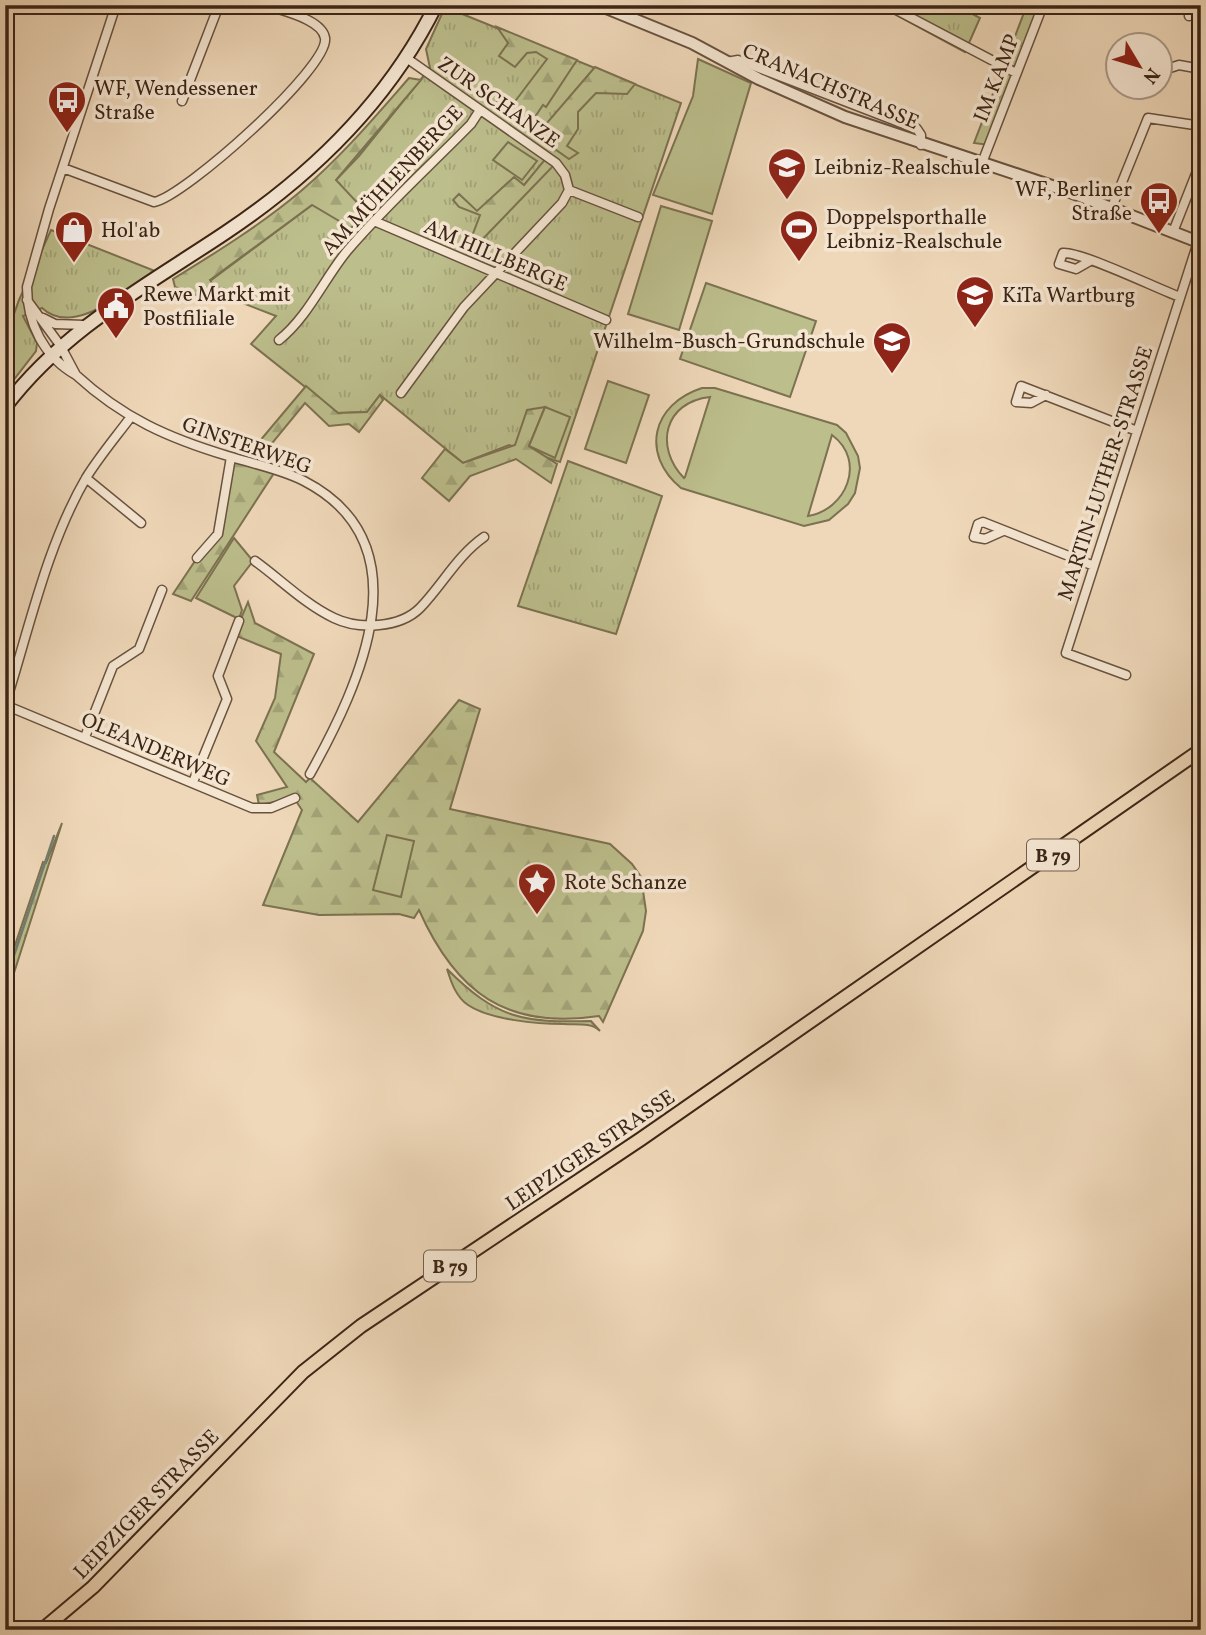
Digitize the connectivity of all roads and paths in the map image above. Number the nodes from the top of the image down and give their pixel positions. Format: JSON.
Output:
{"nodes":[{"id":1,"x":116,"y":5,"type":"edge"},
{"id":2,"x":219,"y":5,"type":"edge"},
{"id":3,"x":266,"y":5,"type":"edge"},
{"id":4,"x":436,"y":5,"type":"edge"},
{"id":5,"x":599,"y":5,"type":"edge"},
{"id":6,"x":887,"y":5,"type":"edge"},
{"id":7,"x":1043,"y":5,"type":"edge"},
{"id":8,"x":1201,"y":13,"type":"edge"},
{"id":9,"x":1189,"y":16,"type":"dead end"},
{"id":10,"x":405,"y":57,"type":"junction"},
{"id":11,"x":1174,"y":67,"type":"edge"},
{"id":12,"x":1201,"y":69,"type":"edge"},
{"id":13,"x":1016,"y":74,"type":"junction"},
{"id":14,"x":182,"y":101,"type":"dead end"},
{"id":15,"x":480,"y":110,"type":"junction"},
{"id":16,"x":1201,"y":126,"type":"edge"},
{"id":17,"x":1201,"y":161,"type":"edge"},
{"id":18,"x":982,"y":163,"type":"junction"},
{"id":19,"x":63,"y":169,"type":"junction"},
{"id":20,"x":569,"y":190,"type":"junction"},
{"id":21,"x":1112,"y":207,"type":"junction"},
{"id":22,"x":638,"y":217,"type":"dead end"},
{"id":23,"x":374,"y":221,"type":"junction"},
{"id":24,"x":1173,"y":232,"type":"junction"},
{"id":25,"x":1199,"y":242,"type":"edge"},
{"id":26,"x":1090,"y":261,"type":"dead end"},
{"id":27,"x":495,"y":271,"type":"junction"},
{"id":28,"x":1180,"y":297,"type":"junction"},
{"id":29,"x":27,"y":300,"type":"junction"},
{"id":30,"x":41,"y":318,"type":"junction"},
{"id":31,"x":606,"y":320,"type":"dead end"},
{"id":32,"x":84,"y":325,"type":"junction"},
{"id":33,"x":279,"y":340,"type":"dead end"},
{"id":34,"x":55,"y":349,"type":"junction"},
{"id":35,"x":401,"y":393,"type":"dead end"},
{"id":36,"x":1046,"y":395,"type":"dead end"},
{"id":37,"x":5,"y":407,"type":"edge"},
{"id":38,"x":130,"y":418,"type":"junction"},
{"id":39,"x":1137,"y":431,"type":"junction"},
{"id":40,"x":231,"y":457,"type":"junction"},
{"id":41,"x":86,"y":478,"type":"junction"},
{"id":42,"x":141,"y":523,"type":"dead end"},
{"id":43,"x":1003,"y":531,"type":"dead end"},
{"id":44,"x":485,"y":537,"type":"dead end"},
{"id":45,"x":197,"y":558,"type":"dead end"},
{"id":46,"x":256,"y":561,"type":"dead end"},
{"id":47,"x":1094,"y":566,"type":"junction"},
{"id":48,"x":162,"y":590,"type":"dead end"},
{"id":49,"x":239,"y":621,"type":"dead end"},
{"id":50,"x":372,"y":625,"type":"junction"},
{"id":51,"x":1126,"y":676,"type":"dead end"},
{"id":52,"x":5,"y":705,"type":"edge"},
{"id":53,"x":85,"y":737,"type":"junction"},
{"id":54,"x":1201,"y":750,"type":"edge"},
{"id":55,"x":310,"y":774,"type":"dead end"},
{"id":56,"x":193,"y":782,"type":"junction"},
{"id":57,"x":295,"y":798,"type":"dead end"},
{"id":58,"x":42,"y":1630,"type":"edge"}],
"edges":[{"from":1,"to":19,"type":"street"},
{"from":2,"to":14,"type":"street"},
{"from":3,"to":19,"type":"street"},
{"from":4,"to":10,"type":"main road"},
{"from":5,"to":18,"type":"street","name":"CRANACHSTRASSE"},
{"from":6,"to":13,"type":"street"},
{"from":7,"to":13,"type":"street","name":"IM KAMP"},
{"from":8,"to":9,"type":"street"},
{"from":10,"to":15,"type":"street","name":"ZUR SCHANZE"},
{"from":10,"to":32,"type":"main road"},
{"from":11,"to":12,"type":"street"},
{"from":13,"to":18,"type":"street","name":"IM KAMP"},
{"from":15,"to":20,"type":"street","name":"ZUR SCHANZE"},
{"from":15,"to":23,"type":"street","name":"AM MÜHLENBERGE"},
{"from":16,"to":21,"type":"street"},
{"from":17,"to":24,"type":"street"},
{"from":18,"to":21,"type":"street","name":"CRANACHSTRASSE"},
{"from":19,"to":29,"type":"street"},
{"from":20,"to":22,"type":"street"},
{"from":20,"to":27,"type":"street"},
{"from":21,"to":24,"type":"street","name":"CRANACHSTRASSE"},
{"from":23,"to":27,"type":"street","name":"AM HILLBERGE"},
{"from":23,"to":33,"type":"street","name":"AM MÜHLENBERGE"},
{"from":24,"to":25,"type":"street","name":"CRANACHSTRASSE"},
{"from":25,"to":28,"type":"street","name":"MARTIN-LUTHER-STRASSE"},
{"from":26,"to":28,"type":"street"},
{"from":27,"to":31,"type":"street","name":"AM HILLBERGE"},
{"from":27,"to":35,"type":"street"},
{"from":28,"to":39,"type":"street","name":"MARTIN-LUTHER-STRASSE"},
{"from":29,"to":30,"type":"street"},
{"from":29,"to":34,"type":"street"},
{"from":30,"to":32,"type":"street"},
{"from":30,"to":34,"type":"street"},
{"from":32,"to":34,"type":"main road"},
{"from":34,"to":37,"type":"main road"},
{"from":34,"to":38,"type":"street","name":"GINSTERWEG"},
{"from":36,"to":39,"type":"street"},
{"from":38,"to":40,"type":"street","name":"GINSTERWEG"},
{"from":38,"to":41,"type":"street"},
{"from":39,"to":47,"type":"street","name":"MARTIN-LUTHER-STRASSE"},
{"from":40,"to":45,"type":"street"},
{"from":40,"to":50,"type":"street","name":"GINSTERWEG"},
{"from":41,"to":42,"type":"street"},
{"from":41,"to":52,"type":"street"},
{"from":43,"to":47,"type":"street"},
{"from":44,"to":50,"type":"street"},
{"from":46,"to":50,"type":"street"},
{"from":47,"to":51,"type":"street","name":"MARTIN-LUTHER-STRASSE"},
{"from":48,"to":53,"type":"street"},
{"from":49,"to":56,"type":"street"},
{"from":50,"to":55,"type":"street","name":"GINSTERWEG"},
{"from":52,"to":53,"type":"street","name":"OLEANDERWEG"},
{"from":53,"to":56,"type":"street","name":"OLEANDERWEG"},
{"from":54,"to":58,"type":"main road","name":"LEIPZIGER STRASSE","number":"B 79"},
{"from":56,"to":57,"type":"street","name":"OLEANDERWEG"}]}
